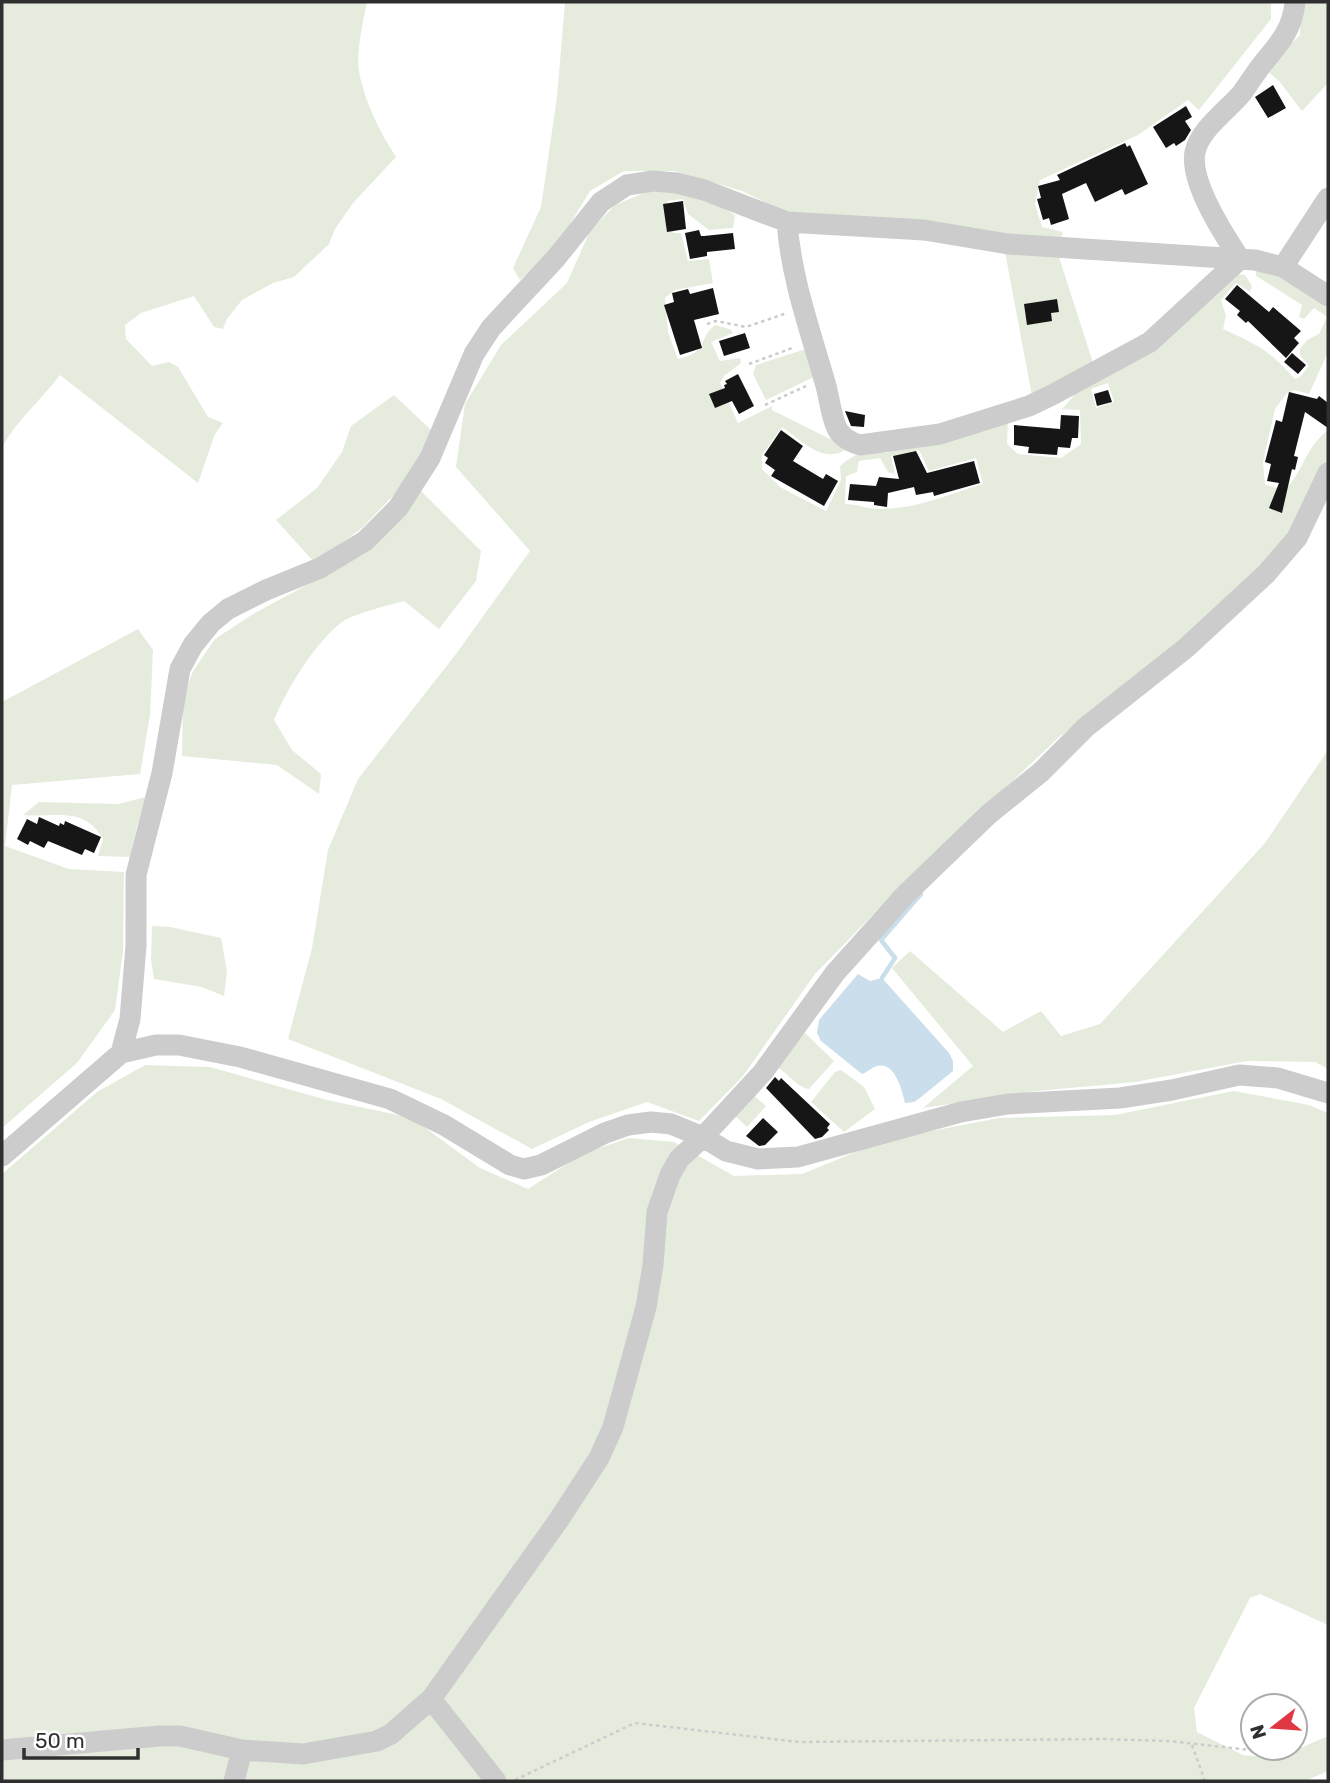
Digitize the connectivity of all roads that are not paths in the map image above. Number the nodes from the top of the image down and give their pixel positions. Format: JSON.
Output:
{"nodes":[{"id":1,"x":1295,"y":2,"type":"edge"},
{"id":2,"x":1328,"y":198,"type":"edge"},
{"id":3,"x":787,"y":222,"type":"junction"},
{"id":4,"x":1240,"y":259,"type":"junction"},
{"id":5,"x":1283,"y":267,"type":"junction"},
{"id":6,"x":1328,"y":296,"type":"edge"},
{"id":7,"x":1328,"y":473,"type":"edge"},
{"id":8,"x":121,"y":1053,"type":"junction"},
{"id":9,"x":1328,"y":1093,"type":"edge"},
{"id":10,"x":703,"y":1137,"type":"junction"},
{"id":11,"x":2,"y":1156,"type":"edge"},
{"id":12,"x":431,"y":1699,"type":"junction"},
{"id":13,"x":2,"y":1750,"type":"edge"},
{"id":14,"x":242,"y":1750,"type":"junction"},
{"id":15,"x":233,"y":1781,"type":"edge"},
{"id":16,"x":496,"y":1781,"type":"edge"}],
"edges":[{"from":1,"to":4,"type":"street"},
{"from":2,"to":5,"type":"street"},
{"from":3,"to":4,"type":"street"},
{"from":3,"to":4,"type":"street"},
{"from":3,"to":8,"type":"street"},
{"from":4,"to":5,"type":"street"},
{"from":5,"to":6,"type":"street"},
{"from":7,"to":10,"type":"street"},
{"from":8,"to":10,"type":"street"},
{"from":8,"to":11,"type":"street"},
{"from":9,"to":10,"type":"street"},
{"from":10,"to":12,"type":"street"},
{"from":12,"to":14,"type":"street"},
{"from":12,"to":16,"type":"street"},
{"from":13,"to":14,"type":"street"},
{"from":14,"to":15,"type":"street"}]}
